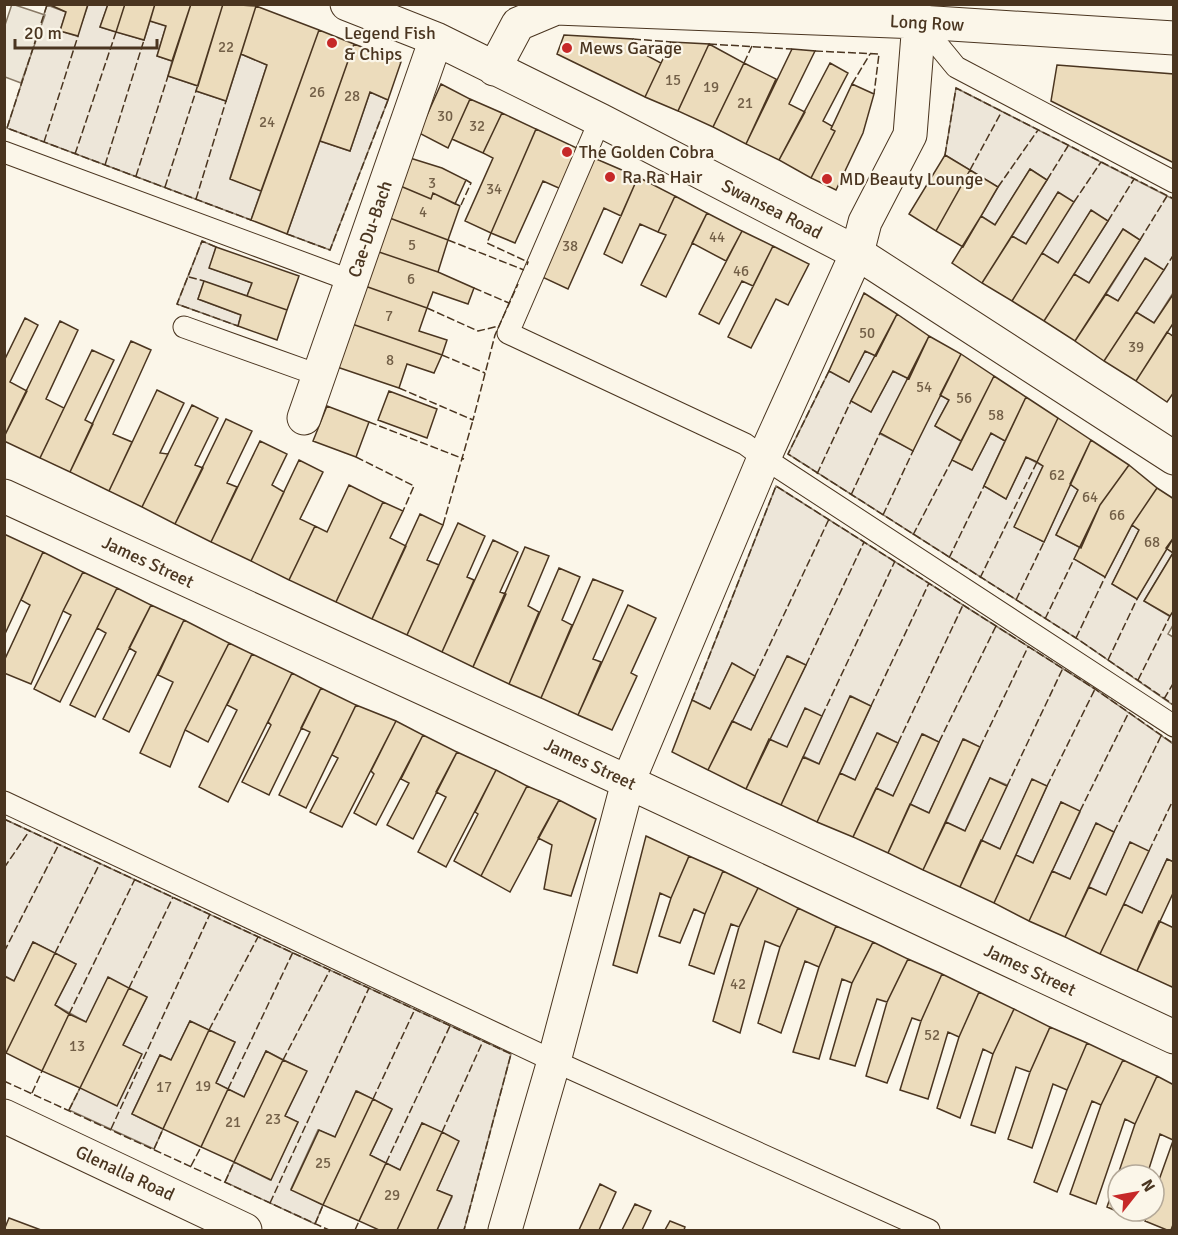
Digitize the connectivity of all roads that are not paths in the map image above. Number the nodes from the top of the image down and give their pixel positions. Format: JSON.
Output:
{"nodes":[{"id":1,"x":347,"y":4,"type":"edge"},
{"id":2,"x":920,"y":14,"type":"edge"},
{"id":3,"x":1173,"y":38,"type":"edge"},
{"id":4,"x":436,"y":39,"type":"junction"},
{"id":5,"x":494,"y":69,"type":"junction"},
{"id":6,"x":600,"y":120,"type":"junction"},
{"id":7,"x":4,"y":152,"type":"edge"},
{"id":8,"x":1173,"y":182,"type":"edge"},
{"id":9,"x":857,"y":253,"type":"junction"},
{"id":10,"x":352,"y":281,"type":"junction"},
{"id":11,"x":184,"y":327,"type":"dead end"},
{"id":12,"x":318,"y":375,"type":"junction"},
{"id":13,"x":304,"y":418,"type":"dead end"},
{"id":14,"x":764,"y":458,"type":"junction"},
{"id":15,"x":1173,"y":458,"type":"edge"},
{"id":16,"x":4,"y":496,"type":"edge"},
{"id":17,"x":1173,"y":726,"type":"edge"},
{"id":18,"x":628,"y":782,"type":"junction"},
{"id":19,"x":4,"y":802,"type":"edge"},
{"id":20,"x":1173,"y":1037,"type":"edge"},
{"id":21,"x":554,"y":1062,"type":"junction"},
{"id":22,"x":4,"y":1116,"type":"edge"},
{"id":23,"x":245,"y":1230,"type":"edge"},
{"id":24,"x":505,"y":1230,"type":"edge"},
{"id":25,"x":929,"y":1230,"type":"edge"}],
"edges":[{"from":1,"to":4,"type":"street","name":"Swansea Road"},
{"from":2,"to":3,"type":"street","name":"Long Row"},
{"from":2,"to":5,"type":"street","name":"Long Row"},
{"from":2,"to":8,"type":"lane"},
{"from":2,"to":9,"type":"street"},
{"from":4,"to":5,"type":"street","name":"Swansea Road"},
{"from":4,"to":10,"type":"street","name":"Cae-Du-Bach"},
{"from":5,"to":6,"type":"street","name":"Swansea Road"},
{"from":6,"to":9,"type":"street","name":"Swansea Road"},
{"from":6,"to":14,"type":"lane"},
{"from":7,"to":10,"type":"lane"},
{"from":9,"to":14,"type":"street"},
{"from":9,"to":15,"type":"street","name":"Swansea Road"},
{"from":10,"to":12,"type":"street","name":"Cae-Du-Bach"},
{"from":11,"to":12,"type":"lane"},
{"from":12,"to":13,"type":"street","name":"Cae-Du-Bach"},
{"from":14,"to":17,"type":"lane"},
{"from":14,"to":18,"type":"street"},
{"from":16,"to":18,"type":"street","name":"James Street"},
{"from":18,"to":20,"type":"street","name":"James Street"},
{"from":18,"to":21,"type":"street"},
{"from":19,"to":21,"type":"lane"},
{"from":21,"to":24,"type":"street"},
{"from":21,"to":25,"type":"lane"},
{"from":22,"to":23,"type":"street","name":"Glenalla Road"}]}
